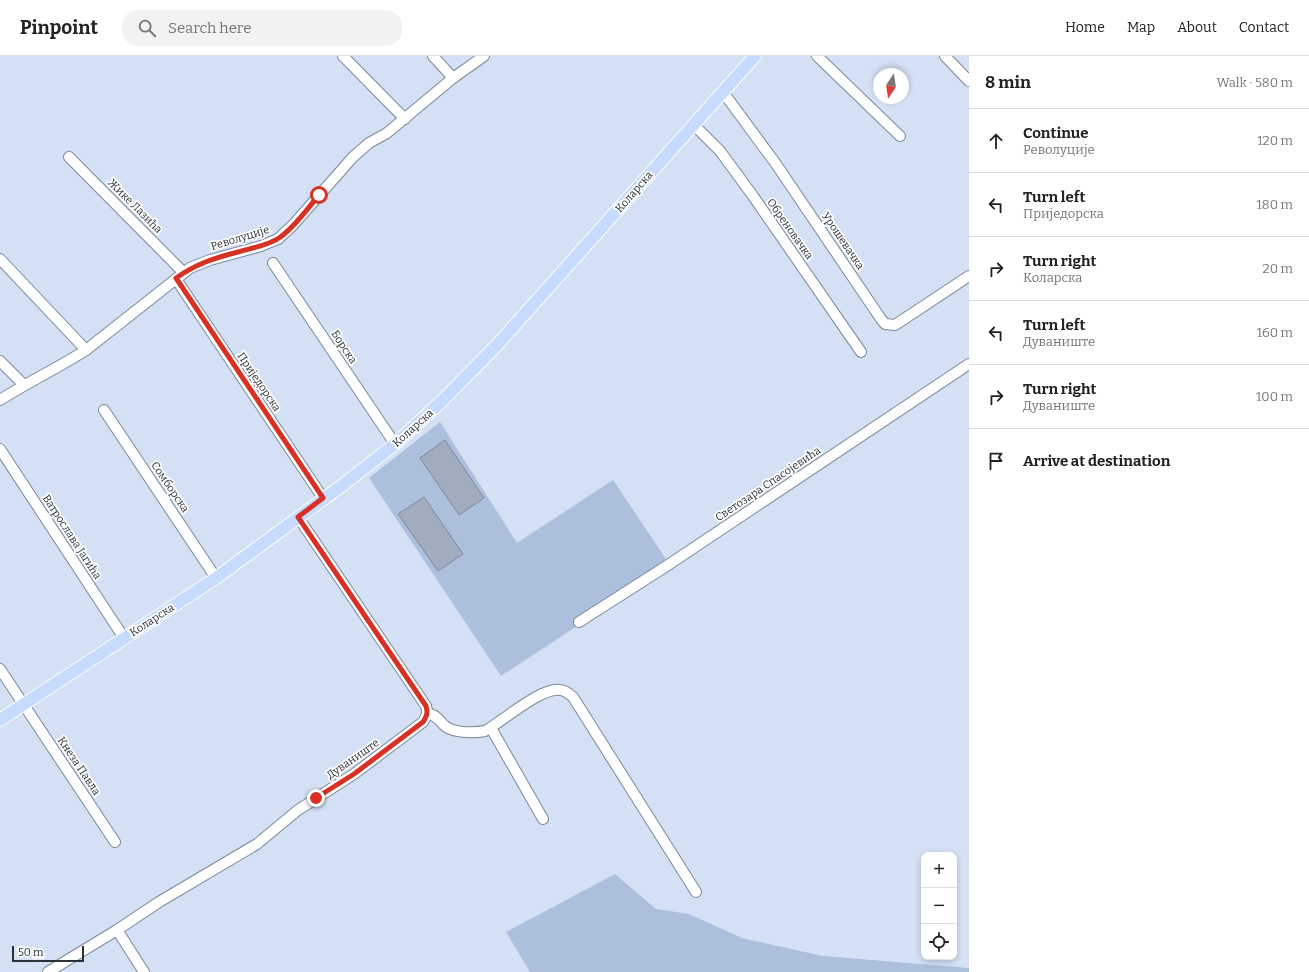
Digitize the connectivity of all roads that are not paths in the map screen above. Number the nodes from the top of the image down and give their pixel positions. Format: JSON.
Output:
{"nodes":[{"id":1,"x":343,"y":56,"type":"edge"},
{"id":2,"x":433,"y":56,"type":"edge"},
{"id":3,"x":484,"y":56,"type":"edge"},
{"id":4,"x":755,"y":56,"type":"edge"},
{"id":5,"x":817,"y":56,"type":"edge"},
{"id":6,"x":946,"y":56,"type":"edge"},
{"id":7,"x":454,"y":78,"type":"junction"},
{"id":8,"x":969,"y":81,"type":"edge"},
{"id":9,"x":723,"y":92,"type":"junction"},
{"id":10,"x":404,"y":119,"type":"junction"},
{"id":11,"x":694,"y":124,"type":"junction"},
{"id":12,"x":900,"y":136,"type":"dead end"},
{"id":13,"x":69,"y":157,"type":"dead end"},
{"id":14,"x":0,"y":259,"type":"edge"},
{"id":15,"x":273,"y":263,"type":"dead end"},
{"id":16,"x":180,"y":276,"type":"junction"},
{"id":17,"x":969,"y":276,"type":"edge"},
{"id":18,"x":86,"y":350,"type":"junction"},
{"id":19,"x":860,"y":352,"type":"dead end"},
{"id":20,"x":0,"y":361,"type":"edge"},
{"id":21,"x":969,"y":364,"type":"edge"},
{"id":22,"x":24,"y":385,"type":"junction"},
{"id":23,"x":0,"y":400,"type":"edge"},
{"id":24,"x":104,"y":410,"type":"dead end"},
{"id":25,"x":395,"y":444,"type":"junction"},
{"id":26,"x":0,"y":449,"type":"edge"},
{"id":27,"x":323,"y":498,"type":"junction"},
{"id":28,"x":298,"y":517,"type":"junction"},
{"id":29,"x":216,"y":578,"type":"junction"},
{"id":30,"x":579,"y":622,"type":"dead end"},
{"id":31,"x":124,"y":638,"type":"junction"},
{"id":32,"x":0,"y":669,"type":"edge"},
{"id":33,"x":24,"y":705,"type":"junction"},
{"id":34,"x":428,"y":714,"type":"junction"},
{"id":35,"x":0,"y":720,"type":"edge"},
{"id":36,"x":491,"y":728,"type":"junction"},
{"id":37,"x":544,"y":819,"type":"dead end"},
{"id":38,"x":115,"y":842,"type":"dead end"},
{"id":39,"x":696,"y":892,"type":"dead end"},
{"id":40,"x":116,"y":930,"type":"junction"},
{"id":41,"x":48,"y":972,"type":"edge"},
{"id":42,"x":144,"y":972,"type":"edge"}],
"edges":[{"from":1,"to":10,"type":"street"},
{"from":2,"to":7,"type":"street"},
{"from":3,"to":7,"type":"street","name":"Револуције"},
{"from":4,"to":9,"type":"main road","name":"Коларска"},
{"from":5,"to":12,"type":"street"},
{"from":6,"to":8,"type":"street"},
{"from":7,"to":10,"type":"street","name":"Револуције"},
{"from":9,"to":11,"type":"main road","name":"Коларска"},
{"from":9,"to":17,"type":"street","name":"Урошевачка"},
{"from":10,"to":16,"type":"street","name":"Револуције"},
{"from":11,"to":19,"type":"street","name":"Обреновачка"},
{"from":11,"to":25,"type":"main road","name":"Коларска"},
{"from":13,"to":16,"type":"street","name":"Жике Лазића"},
{"from":14,"to":18,"type":"street"},
{"from":15,"to":25,"type":"street","name":"Борска"},
{"from":16,"to":18,"type":"street","name":"Револуције"},
{"from":16,"to":27,"type":"street","name":"Приједорска"},
{"from":18,"to":22,"type":"street","name":"Револуције"},
{"from":20,"to":22,"type":"street"},
{"from":21,"to":30,"type":"street","name":"Светозара Спасојевића"},
{"from":22,"to":23,"type":"street","name":"Револуције"},
{"from":24,"to":29,"type":"street","name":"Сомборска"},
{"from":25,"to":27,"type":"main road","name":"Коларска"},
{"from":26,"to":31,"type":"street","name":"Ватрослава Јагића"},
{"from":27,"to":28,"type":"main road","name":"Коларска"},
{"from":28,"to":29,"type":"main road","name":"Коларска"},
{"from":28,"to":34,"type":"street"},
{"from":29,"to":31,"type":"main road","name":"Коларска"},
{"from":31,"to":33,"type":"main road","name":"Коларска"},
{"from":32,"to":33,"type":"street","name":"Кнеза Павла"},
{"from":33,"to":35,"type":"main road","name":"Коларска"},
{"from":33,"to":38,"type":"street","name":"Кнеза Павла"},
{"from":34,"to":36,"type":"street"},
{"from":34,"to":40,"type":"street","name":"Дуваниште"},
{"from":36,"to":37,"type":"street"},
{"from":36,"to":39,"type":"street"},
{"from":40,"to":41,"type":"street","name":"Дуваниште"},
{"from":40,"to":42,"type":"street"}]}
